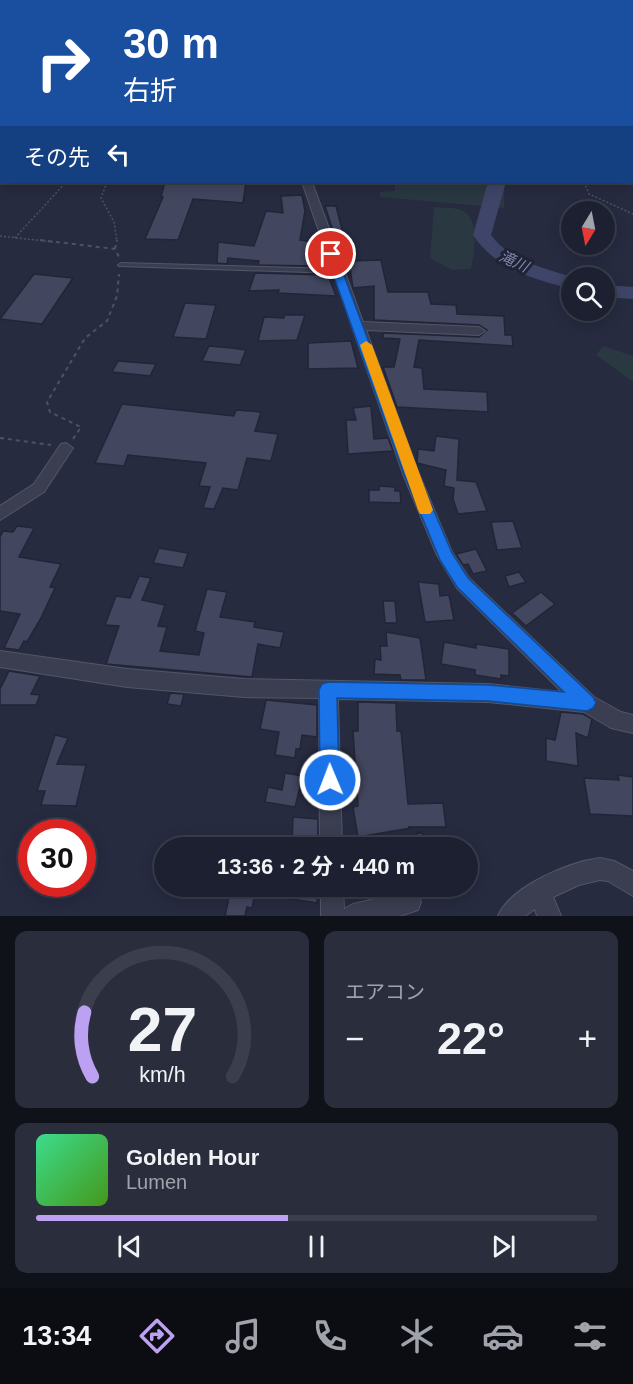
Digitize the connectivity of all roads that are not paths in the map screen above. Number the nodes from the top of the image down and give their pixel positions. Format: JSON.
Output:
{"nodes":[{"id":1,"x":307,"y":183,"type":"edge"},
{"id":2,"x":121,"y":265,"type":"road end"},
{"id":3,"x":337,"y":271,"type":"junction"},
{"id":4,"x":359,"y":326,"type":"junction"},
{"id":5,"x":479,"y":331,"type":"dead end"},
{"id":6,"x":66,"y":448,"type":"road end"},
{"id":7,"x":0,"y":514,"type":"edge"},
{"id":8,"x":0,"y":659,"type":"edge"},
{"id":9,"x":328,"y":690,"type":"junction"},
{"id":10,"x":587,"y":703,"type":"junction"},
{"id":11,"x":633,"y":724,"type":"edge"},
{"id":12,"x":331,"y":837,"type":"edge"},
{"id":13,"x":633,"y":885,"type":"edge"},
{"id":14,"x":540,"y":893,"type":"junction"},
{"id":15,"x":332,"y":897,"type":"edge"},
{"id":16,"x":410,"y":902,"type":"dead end"},
{"id":17,"x":333,"y":916,"type":"edge"},
{"id":18,"x":353,"y":916,"type":"edge"},
{"id":19,"x":510,"y":916,"type":"edge"},
{"id":20,"x":549,"y":916,"type":"edge"}],
"edges":[{"from":1,"to":3,"type":"street"},
{"from":2,"to":3,"type":"lane"},
{"from":3,"to":4,"type":"street"},
{"from":4,"to":5,"type":"street"},
{"from":4,"to":10,"type":"street"},
{"from":6,"to":7,"type":"street"},
{"from":8,"to":9,"type":"street"},
{"from":9,"to":10,"type":"street"},
{"from":9,"to":12,"type":"street"},
{"from":10,"to":11,"type":"street"},
{"from":13,"to":14,"type":"street"},
{"from":14,"to":19,"type":"street"},
{"from":14,"to":20,"type":"street"},
{"from":15,"to":17,"type":"street"},
{"from":16,"to":18,"type":"street"}]}
